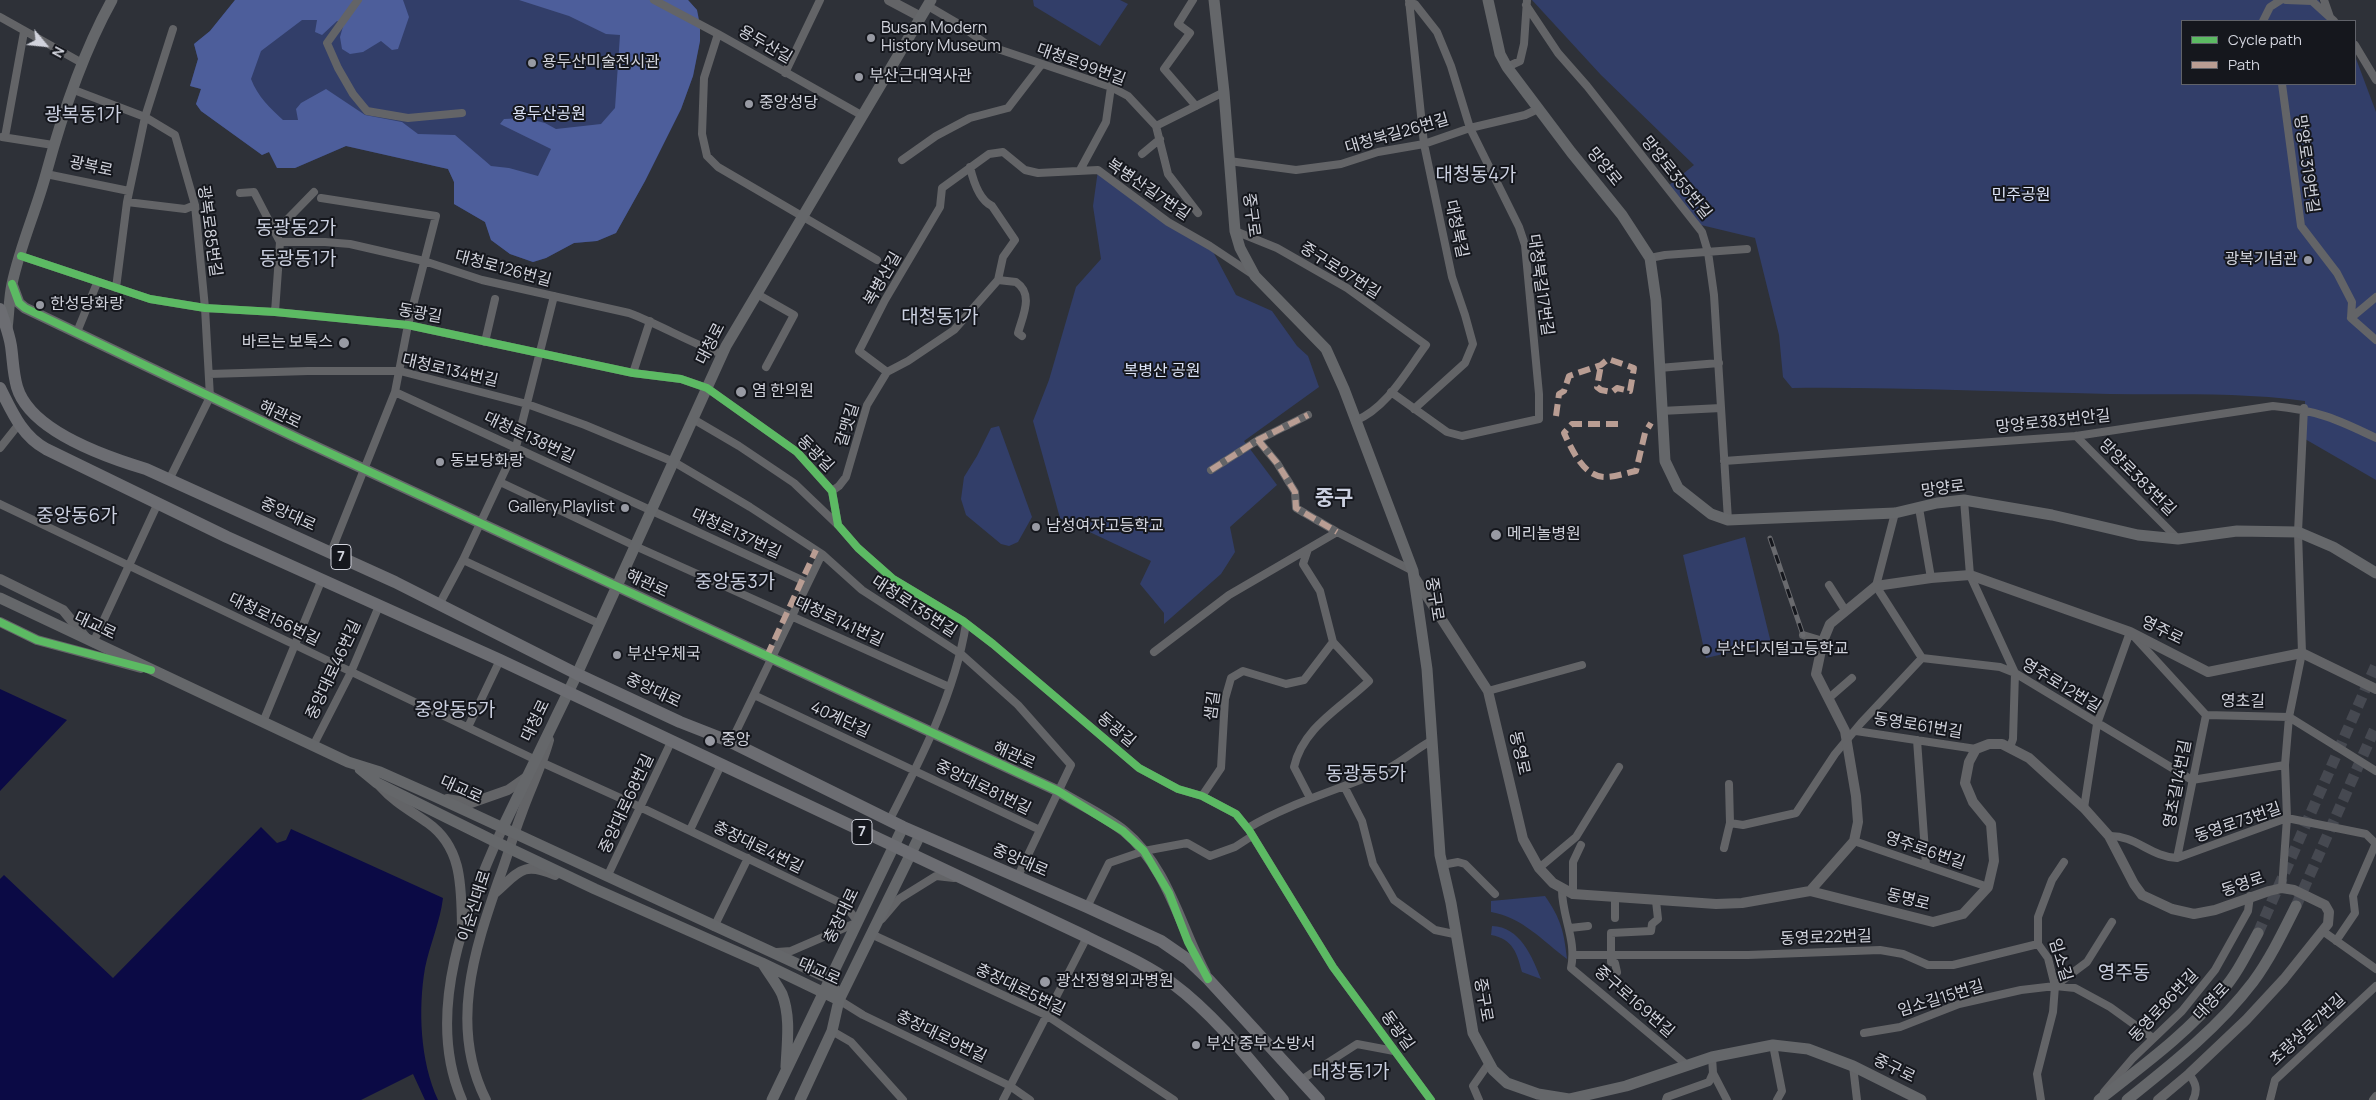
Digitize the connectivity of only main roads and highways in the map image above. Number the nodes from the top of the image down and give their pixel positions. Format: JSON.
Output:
{"nodes":[{"id":1,"x":112,"y":0,"type":"edge"},
{"id":2,"x":1214,"y":0,"type":"edge"},
{"id":3,"x":1488,"y":0,"type":"edge"},
{"id":4,"x":930,"y":3,"type":"edge"},
{"id":5,"x":12,"y":284,"type":"junction"},
{"id":6,"x":0,"y":309,"type":"edge"},
{"id":7,"x":7,"y":329,"type":"junction"},
{"id":8,"x":0,"y":388,"type":"edge"},
{"id":9,"x":2376,"y":573,"type":"edge"},
{"id":10,"x":617,"y":586,"type":"junction"},
{"id":11,"x":0,"y":598,"type":"edge"},
{"id":12,"x":577,"y":674,"type":"junction"},
{"id":13,"x":568,"y":693,"type":"junction"},
{"id":14,"x":357,"y":766,"type":"junction"},
{"id":15,"x":504,"y":827,"type":"junction"},
{"id":16,"x":903,"y":827,"type":"junction"},
{"id":17,"x":920,"y":835,"type":"junction"},
{"id":18,"x":894,"y":847,"type":"junction"},
{"id":19,"x":911,"y":855,"type":"junction"},
{"id":20,"x":2296,"y":906,"type":"tunnel mouth"},
{"id":21,"x":2258,"y":933,"type":"tunnel mouth"},
{"id":22,"x":762,"y":963,"type":"junction"},
{"id":23,"x":830,"y":979,"type":"junction"},
{"id":24,"x":1208,"y":979,"type":"junction"},
{"id":25,"x":823,"y":994,"type":"junction"},
{"id":26,"x":839,"y":1000,"type":"junction"},
{"id":27,"x":786,"y":1072,"type":"junction"},
{"id":28,"x":1568,"y":1099,"type":"edge"},
{"id":29,"x":772,"y":1100,"type":"edge"},
{"id":30,"x":800,"y":1100,"type":"edge"},
{"id":31,"x":1283,"y":1100,"type":"edge"},
{"id":32,"x":1319,"y":1100,"type":"edge"},
{"id":33,"x":1921,"y":1100,"type":"edge"},
{"id":34,"x":2099,"y":1100,"type":"edge"},
{"id":35,"x":2127,"y":1100,"type":"edge"}],
"edges":[{"from":1,"to":5,"type":"main road","name":"광복로"},
{"from":2,"to":28,"type":"main road","name":"중구로"},
{"from":3,"to":9,"type":"main road","name":"망양로"},
{"from":4,"to":10,"type":"main road","name":"대청로"},
{"from":5,"to":7,"type":"main road","name":"광복로"},
{"from":5,"to":10,"type":"main road","name":"해관로"},
{"from":6,"to":7,"type":"main road","name":"중앙대로","number":"7"},
{"from":7,"to":12,"type":"main road","name":"중앙대로","number":"7"},
{"from":8,"to":13,"type":"main road","number":"7"},
{"from":10,"to":12,"type":"main road","name":"대청로"},
{"from":10,"to":24,"type":"main road","name":"해관로"},
{"from":11,"to":14,"type":"main road","name":"대교로"},
{"from":12,"to":13,"type":"main road","name":"대청로"},
{"from":12,"to":16,"type":"main road","name":"중앙대로","number":"7"},
{"from":13,"to":15,"type":"main road","name":"대청로"},
{"from":13,"to":18,"type":"main road","number":"7"},
{"from":14,"to":15,"type":"main road","name":"대교로"},
{"from":14,"to":22,"type":"main road","name":"대교로"},
{"from":15,"to":23,"type":"main road","name":"대교로"},
{"from":16,"to":17,"type":"main road","name":"중앙대로","number":"7"},
{"from":16,"to":18,"type":"main road","name":"충장대로"},
{"from":17,"to":19,"type":"main road"},
{"from":17,"to":24,"type":"main road","name":"중앙대로","number":"7"},
{"from":18,"to":19,"type":"main road","number":"7"},
{"from":18,"to":23,"type":"main road","name":"충장대로"},
{"from":19,"to":26,"type":"main road"},
{"from":19,"to":31,"type":"main road","number":"7"},
{"from":20,"to":35,"type":"main road","name":"대영로"},
{"from":21,"to":34,"type":"main road","name":"대영로"},
{"from":22,"to":25,"type":"main road","name":"대교로"},
{"from":22,"to":27,"type":"main road"},
{"from":23,"to":25,"type":"main road","name":"충장대로"},
{"from":23,"to":26,"type":"main road","name":"대교로"},
{"from":24,"to":32,"type":"main road","name":"중앙대로","number":"7"},
{"from":25,"to":26,"type":"main road","name":"대교로"},
{"from":25,"to":27,"type":"main road","name":"충장대로"},
{"from":26,"to":30,"type":"main road"},
{"from":27,"to":29,"type":"main road","name":"충장대로"},
{"from":28,"to":33,"type":"main road","name":"중구로"}]}
